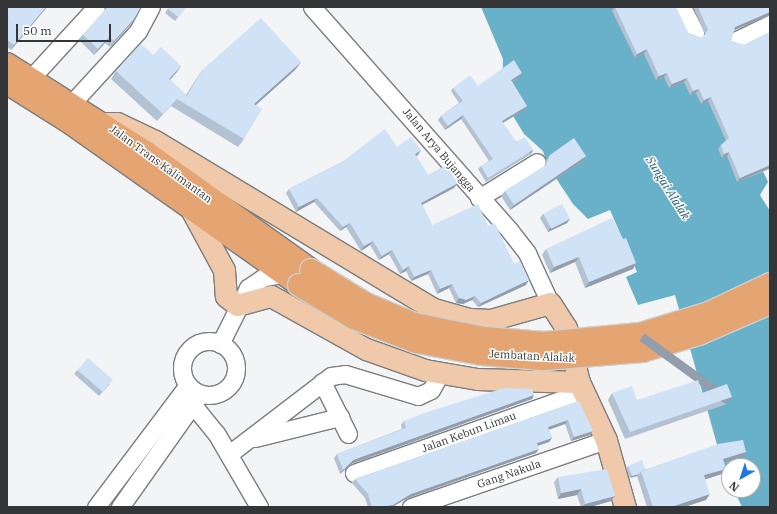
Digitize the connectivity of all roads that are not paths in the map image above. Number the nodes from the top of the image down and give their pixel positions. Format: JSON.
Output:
{"nodes":[{"id":1,"x":96,"y":7,"type":"edge"},
{"id":2,"x":151,"y":7,"type":"edge"},
{"id":3,"x":312,"y":7,"type":"edge"},
{"id":4,"x":678,"y":8,"type":"edge"},
{"id":5,"x":770,"y":24,"type":"edge"},
{"id":6,"x":696,"y":33,"type":"dead end"},
{"id":7,"x":737,"y":40,"type":"dead end"},
{"id":8,"x":7,"y":64,"type":"edge"},
{"id":9,"x":31,"y":78,"type":"junction"},
{"id":10,"x":7,"y":83,"type":"edge"},
{"id":11,"x":72,"y":103,"type":"junction"},
{"id":12,"x":103,"y":123,"type":"junction"},
{"id":13,"x":537,"y":162,"type":"dead end"},
{"id":14,"x":479,"y":198,"type":"junction"},
{"id":15,"x":192,"y":211,"type":"junction"},
{"id":16,"x":297,"y":276,"type":"junction"},
{"id":17,"x":770,"y":284,"type":"edge"},
{"id":18,"x":550,"y":303,"type":"junction"},
{"id":19,"x":770,"y":303,"type":"edge"},
{"id":20,"x":237,"y":305,"type":"junction"},
{"id":21,"x":220,"y":344,"type":"junction"},
{"id":22,"x":441,"y":372,"type":"junction"},
{"id":23,"x":322,"y":382,"type":"junction"},
{"id":24,"x":582,"y":386,"type":"junction"},
{"id":25,"x":193,"y":394,"type":"junction"},
{"id":26,"x":340,"y":417,"type":"junction"},
{"id":27,"x":348,"y":434,"type":"dead end"},
{"id":28,"x":251,"y":439,"type":"junction"},
{"id":29,"x":606,"y":440,"type":"junction"},
{"id":30,"x":229,"y":454,"type":"junction"},
{"id":31,"x":354,"y":473,"type":"dead end"},
{"id":32,"x":96,"y":507,"type":"edge"},
{"id":33,"x":120,"y":507,"type":"edge"},
{"id":34,"x":259,"y":507,"type":"edge"},
{"id":35,"x":411,"y":507,"type":"edge"},
{"id":36,"x":625,"y":507,"type":"edge"}],
"edges":[{"from":1,"to":9,"type":"street"},
{"from":2,"to":11,"type":"street"},
{"from":3,"to":14,"type":"street","name":"Jalan Arya Bujangga"},
{"from":4,"to":6,"type":"street"},
{"from":5,"to":7,"type":"street"},
{"from":8,"to":9,"type":"highway","name":"Jalan Trans Kalimantan"},
{"from":9,"to":11,"type":"highway","name":"Jalan Trans Kalimantan"},
{"from":10,"to":15,"type":"highway","name":"Jalan Trans Kalimantan"},
{"from":11,"to":12,"type":"highway","name":"Jalan Trans Kalimantan"},
{"from":12,"to":16,"type":"highway","name":"Jalan Trans Kalimantan"},
{"from":12,"to":18,"type":"main road"},
{"from":13,"to":14,"type":"street"},
{"from":14,"to":18,"type":"street","name":"Jalan Arya Bujangga"},
{"from":15,"to":16,"type":"highway","name":"Jalan Trans Kalimantan"},
{"from":15,"to":20,"type":"main road"},
{"from":16,"to":17,"type":"highway","name":"Jembatan Alalak","bridge":true},
{"from":16,"to":19,"type":"highway","name":"Jembatan Alalak","bridge":true},
{"from":16,"to":20,"type":"street"},
{"from":18,"to":24,"type":"main road"},
{"from":20,"to":21,"type":"street"},
{"from":20,"to":22,"type":"main road"},
{"from":21,"to":25,"type":"street"},
{"from":21,"to":25,"type":"street"},
{"from":22,"to":23,"type":"street"},
{"from":22,"to":24,"type":"main road"},
{"from":23,"to":26,"type":"street"},
{"from":23,"to":28,"type":"street"},
{"from":24,"to":29,"type":"main road"},
{"from":24,"to":31,"type":"street","name":"Jalan Kebun Limau"},
{"from":25,"to":30,"type":"street"},
{"from":25,"to":32,"type":"street"},
{"from":25,"to":33,"type":"street"},
{"from":26,"to":27,"type":"street"},
{"from":26,"to":28,"type":"street"},
{"from":28,"to":30,"type":"street"},
{"from":29,"to":35,"type":"street","name":"Gang Nakula"},
{"from":29,"to":36,"type":"main road"},
{"from":30,"to":34,"type":"street"}]}
